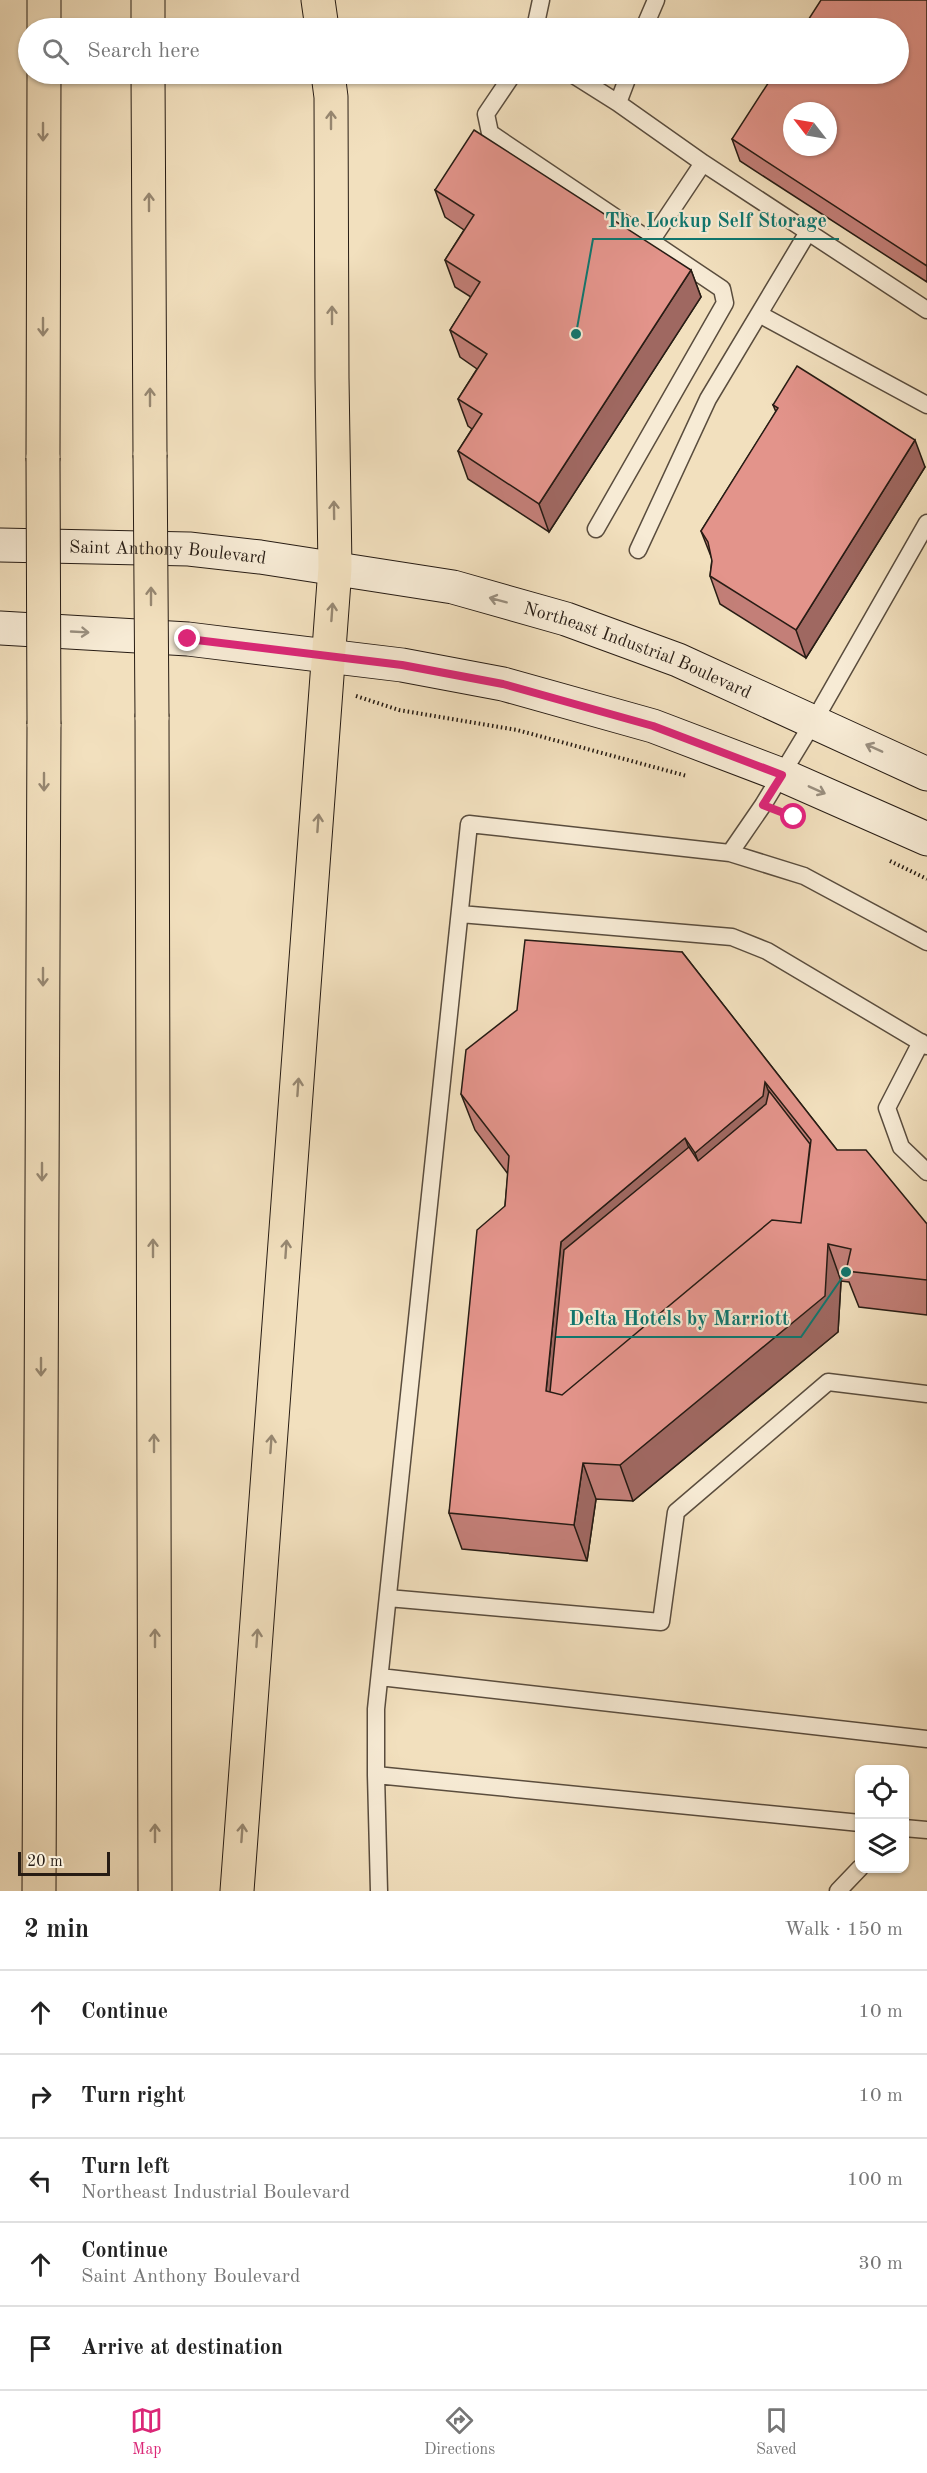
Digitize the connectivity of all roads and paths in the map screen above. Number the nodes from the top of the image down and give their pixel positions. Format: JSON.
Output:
{"nodes":[{"id":1,"x":44,"y":0,"type":"edge"},
{"id":2,"x":148,"y":0,"type":"edge"},
{"id":3,"x":318,"y":0,"type":"edge"},
{"id":4,"x":542,"y":0,"type":"edge"},
{"id":5,"x":656,"y":0,"type":"edge"},
{"id":6,"x":44,"y":18,"type":"edge"},
{"id":7,"x":148,"y":18,"type":"edge"},
{"id":8,"x":321,"y":18,"type":"edge"},
{"id":9,"x":538,"y":18,"type":"edge"},
{"id":10,"x":648,"y":18,"type":"edge"},
{"id":11,"x":44,"y":84,"type":"edge"},
{"id":12,"x":148,"y":84,"type":"edge"},
{"id":13,"x":329,"y":84,"type":"edge"},
{"id":14,"x":506,"y":84,"type":"edge"},
{"id":15,"x":588,"y":84,"type":"edge"},
{"id":16,"x":625,"y":84,"type":"edge"},
{"id":17,"x":618,"y":103,"type":"junction"},
{"id":18,"x":703,"y":163,"type":"junction"},
{"id":19,"x":808,"y":232,"type":"junction"},
{"id":20,"x":651,"y":241,"type":"junction"},
{"id":21,"x":927,"y":310,"type":"edge"},
{"id":22,"x":759,"y":314,"type":"junction"},
{"id":23,"x":927,"y":405,"type":"edge"},
{"id":24,"x":596,"y":529,"type":"dead end"},
{"id":25,"x":925,"y":530,"type":"edge"},
{"id":26,"x":0,"y":545,"type":"edge"},
{"id":27,"x":638,"y":550,"type":"dead end"},
{"id":28,"x":335,"y":568,"type":"junction"},
{"id":29,"x":0,"y":628,"type":"edge"},
{"id":30,"x":330,"y":657,"type":"junction"},
{"id":31,"x":387,"y":706,"type":"dead end"},
{"id":32,"x":814,"y":721,"type":"junction"},
{"id":33,"x":927,"y":774,"type":"edge"},
{"id":34,"x":782,"y":775,"type":"junction"},
{"id":35,"x":694,"y":778,"type":"dead end"},
{"id":36,"x":927,"y":839,"type":"edge"},
{"id":37,"x":730,"y":853,"type":"junction"},
{"id":38,"x":886,"y":858,"type":"dead end"},
{"id":39,"x":927,"y":879,"type":"edge"},
{"id":40,"x":460,"y":914,"type":"junction"},
{"id":41,"x":927,"y":942,"type":"edge"},
{"id":42,"x":924,"y":1044,"type":"edge"},
{"id":43,"x":927,"y":1172,"type":"edge"},
{"id":44,"x":927,"y":1394,"type":"edge"},
{"id":45,"x":388,"y":1598,"type":"junction"},
{"id":46,"x":380,"y":1677,"type":"junction"},
{"id":47,"x":927,"y":1739,"type":"edge"},
{"id":48,"x":376,"y":1775,"type":"junction"},
{"id":49,"x":855,"y":1823,"type":"edge"},
{"id":50,"x":909,"y":1828,"type":"edge"},
{"id":51,"x":927,"y":1830,"type":"edge"},
{"id":52,"x":855,"y":1873,"type":"edge"},
{"id":53,"x":39,"y":1891,"type":"edge"},
{"id":54,"x":155,"y":1891,"type":"edge"},
{"id":55,"x":237,"y":1891,"type":"edge"},
{"id":56,"x":379,"y":1891,"type":"edge"},
{"id":57,"x":838,"y":1891,"type":"edge"}],
"edges":[{"from":1,"to":6,"type":"highway"},
{"from":2,"to":7,"type":"highway"},
{"from":3,"to":8,"type":"highway"},
{"from":4,"to":9,"type":"lane"},
{"from":5,"to":10,"type":"lane"},
{"from":11,"to":53,"type":"highway","one_way":true,"bridge":true},
{"from":54,"to":12,"type":"highway","one_way":true,"bridge":true},
{"from":28,"to":13,"type":"highway","one_way":true},
{"from":14,"to":20,"type":"lane"},
{"from":15,"to":17,"type":"lane"},
{"from":16,"to":17,"type":"lane"},
{"from":17,"to":18,"type":"lane"},
{"from":18,"to":19,"type":"lane"},
{"from":18,"to":20,"type":"lane"},
{"from":19,"to":21,"type":"lane"},
{"from":19,"to":22,"type":"lane"},
{"from":20,"to":24,"type":"lane"},
{"from":22,"to":23,"type":"lane"},
{"from":22,"to":27,"type":"lane"},
{"from":25,"to":32,"type":"lane"},
{"from":26,"to":28,"type":"main road","name":"Saint Anthony Boulevard"},
{"from":30,"to":28,"type":"highway","one_way":true},
{"from":32,"to":28,"type":"main road","name":"Northeast Industrial Boulevard","one_way":true},
{"from":29,"to":30,"type":"main road","one_way":true},
{"from":30,"to":34,"type":"main road"},
{"from":55,"to":30,"type":"highway","one_way":true},
{"from":31,"to":35,"type":"path"},
{"from":33,"to":32,"type":"main road","name":"Northeast Industrial Boulevard","one_way":true},
{"from":32,"to":34,"type":"lane"},
{"from":34,"to":36,"type":"main road","one_way":true},
{"from":34,"to":37,"type":"lane"},
{"from":37,"to":40,"type":"lane"},
{"from":37,"to":41,"type":"lane"},
{"from":38,"to":39,"type":"path"},
{"from":40,"to":42,"type":"lane"},
{"from":40,"to":45,"type":"lane"},
{"from":42,"to":43,"type":"lane"},
{"from":44,"to":45,"type":"lane"},
{"from":45,"to":46,"type":"lane"},
{"from":46,"to":47,"type":"lane"},
{"from":46,"to":48,"type":"lane"},
{"from":48,"to":49,"type":"lane"},
{"from":48,"to":56,"type":"lane"},
{"from":50,"to":51,"type":"lane"},
{"from":52,"to":57,"type":"lane"}]}
